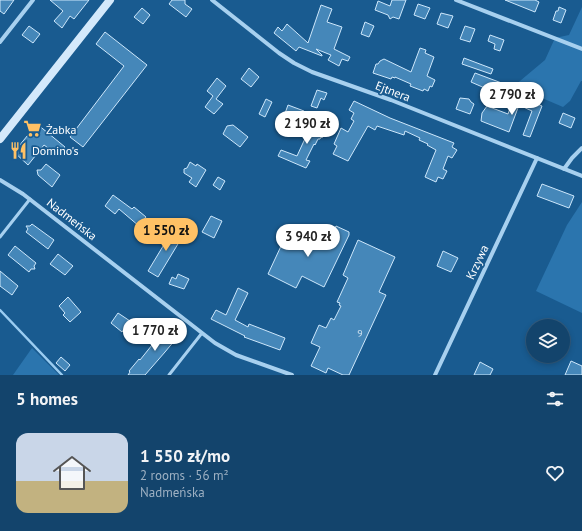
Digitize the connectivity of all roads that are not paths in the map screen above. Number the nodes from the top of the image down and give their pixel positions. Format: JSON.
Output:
{"nodes":[{"id":1,"x":33,"y":0,"type":"edge"},
{"id":2,"x":110,"y":0,"type":"edge"},
{"id":3,"x":212,"y":0,"type":"edge"},
{"id":4,"x":456,"y":0,"type":"edge"},
{"id":5,"x":0,"y":42,"type":"edge"},
{"id":6,"x":582,"y":49,"type":"edge"},
{"id":7,"x":0,"y":139,"type":"edge"},
{"id":8,"x":582,"y":148,"type":"edge"},
{"id":9,"x":537,"y":158,"type":"junction"},
{"id":10,"x":564,"y":169,"type":"junction"},
{"id":11,"x":582,"y":176,"type":"edge"},
{"id":12,"x":0,"y":180,"type":"edge"},
{"id":13,"x":30,"y":199,"type":"junction"},
{"id":14,"x":0,"y":237,"type":"edge"},
{"id":15,"x":202,"y":333,"type":"junction"},
{"id":16,"x":169,"y":375,"type":"edge"},
{"id":17,"x":292,"y":375,"type":"edge"},
{"id":18,"x":434,"y":375,"type":"edge"}],
"edges":[{"from":1,"to":5,"type":"street"},
{"from":2,"to":7,"type":"street"},
{"from":3,"to":9,"type":"street","name":"Ejtnera"},
{"from":4,"to":6,"type":"street"},
{"from":8,"to":10,"type":"street"},
{"from":9,"to":10,"type":"street","name":"Ejtnera"},
{"from":9,"to":18,"type":"street","name":"Krzywa"},
{"from":10,"to":11,"type":"street","name":"Ejtnera"},
{"from":12,"to":13,"type":"street","name":"Nadmeńska"},
{"from":13,"to":14,"type":"lane"},
{"from":13,"to":15,"type":"street","name":"Nadmeńska"},
{"from":15,"to":16,"type":"lane"},
{"from":15,"to":17,"type":"street","name":"Nadmeńska"}]}
